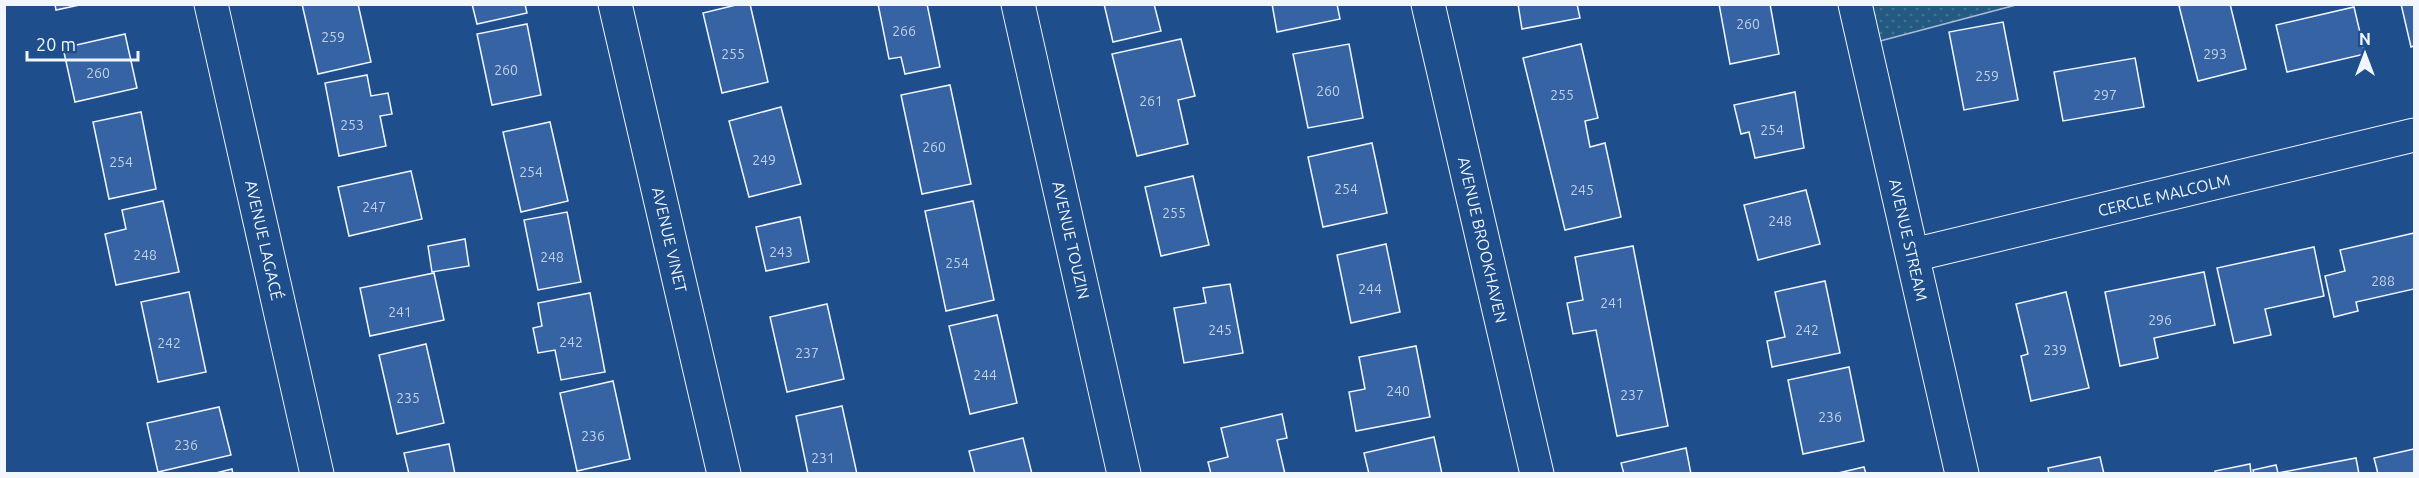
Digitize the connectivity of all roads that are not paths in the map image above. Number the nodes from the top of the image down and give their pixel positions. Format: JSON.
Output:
{"nodes":[{"id":1,"x":211,"y":4,"type":"edge"},
{"id":2,"x":615,"y":4,"type":"edge"},
{"id":3,"x":1018,"y":4,"type":"edge"},
{"id":4,"x":1428,"y":4,"type":"edge"},
{"id":5,"x":1855,"y":4,"type":"edge"},
{"id":6,"x":2415,"y":135,"type":"edge"},
{"id":7,"x":1913,"y":255,"type":"junction"},
{"id":8,"x":317,"y":474,"type":"edge"},
{"id":9,"x":724,"y":474,"type":"edge"},
{"id":10,"x":1124,"y":474,"type":"edge"},
{"id":11,"x":1537,"y":474,"type":"edge"},
{"id":12,"x":1962,"y":474,"type":"edge"}],
"edges":[{"from":1,"to":8,"type":"street","name":"AVENUE LAGACÉ"},
{"from":2,"to":9,"type":"street","name":"AVENUE VINET"},
{"from":3,"to":10,"type":"street","name":"AVENUE TOUZIN"},
{"from":4,"to":11,"type":"street","name":"AVENUE BROOKHAVEN"},
{"from":5,"to":7,"type":"street","name":"AVENUE STREAM"},
{"from":6,"to":7,"type":"street","name":"CERCLE MALCOLM"},
{"from":7,"to":12,"type":"street","name":"AVENUE STREAM"}]}
